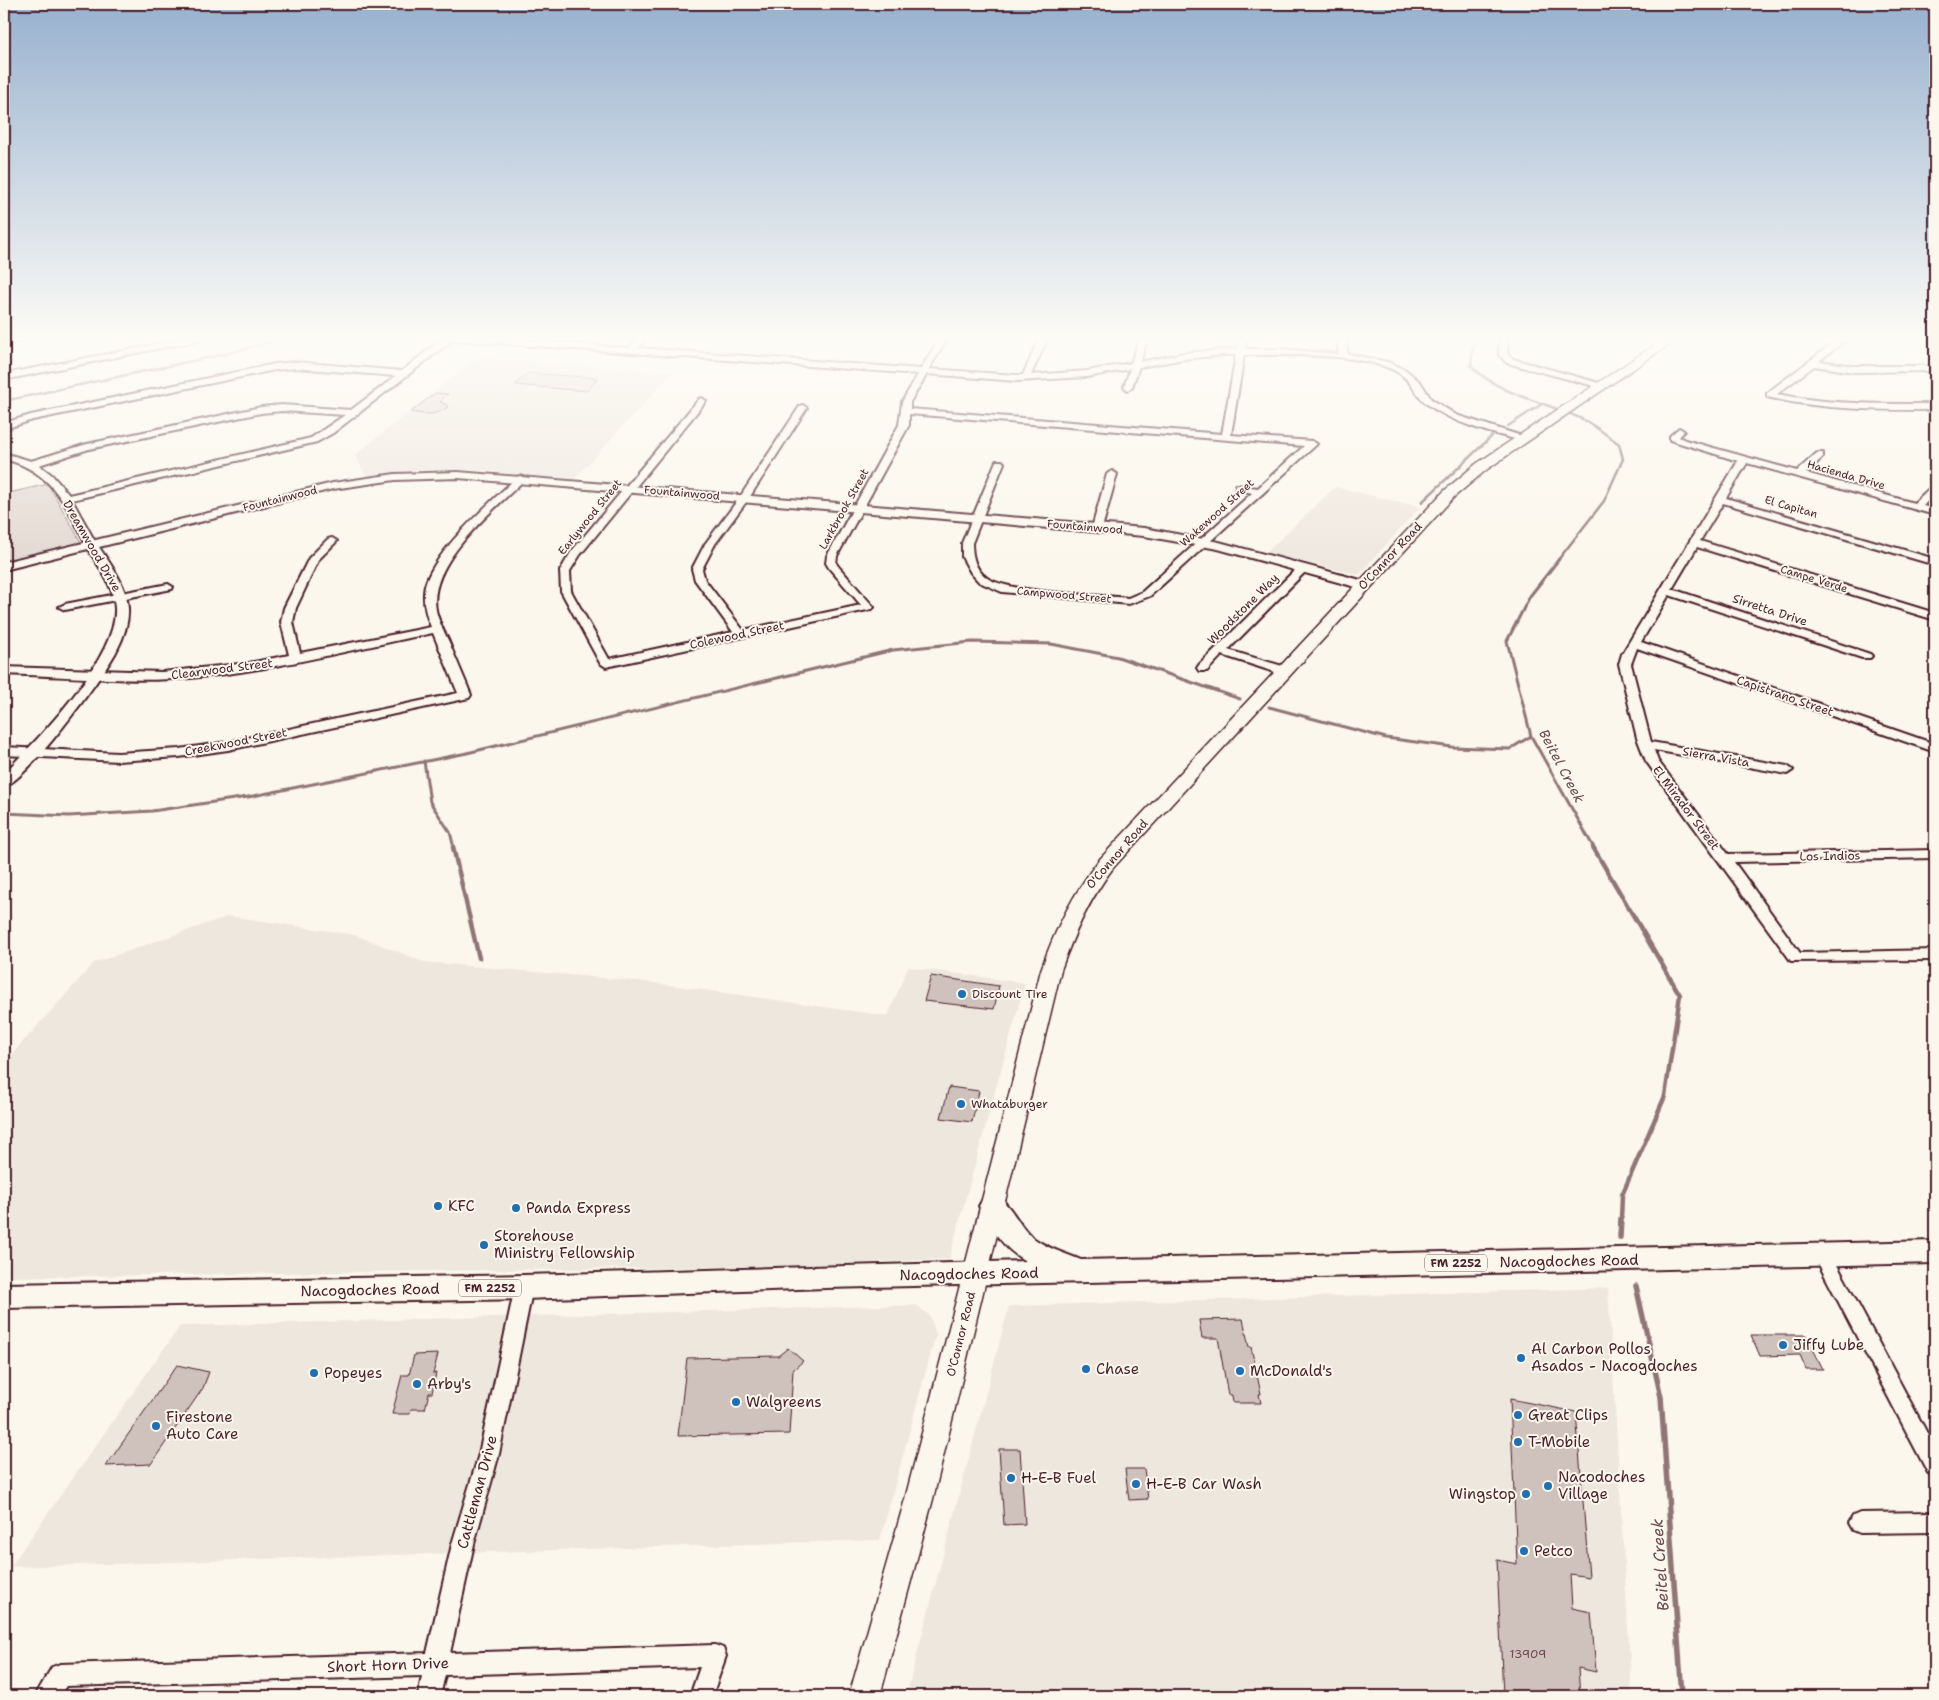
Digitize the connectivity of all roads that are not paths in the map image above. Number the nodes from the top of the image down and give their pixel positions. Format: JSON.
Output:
{"nodes":[{"id":1,"x":40,"y":416,"type":"edge"},
{"id":2,"x":231,"y":416,"type":"edge"},
{"id":3,"x":349,"y":416,"type":"edge"},
{"id":4,"x":689,"y":416,"type":"edge"},
{"id":5,"x":798,"y":416,"type":"edge"},
{"id":6,"x":905,"y":416,"type":"edge"},
{"id":7,"x":973,"y":416,"type":"edge"},
{"id":8,"x":1230,"y":416,"type":"edge"},
{"id":9,"x":1455,"y":416,"type":"edge"},
{"id":10,"x":1555,"y":416,"type":"edge"},
{"id":11,"x":4,"y":426,"type":"edge"},
{"id":12,"x":1541,"y":426,"type":"joint"},
{"id":13,"x":1679,"y":431,"type":"dead end"},
{"id":14,"x":1226,"y":436,"type":"junction"},
{"id":15,"x":1523,"y":438,"type":"junction"},
{"id":16,"x":1820,"y":455,"type":"dead end"},
{"id":17,"x":4,"y":456,"type":"edge"},
{"id":18,"x":1744,"y":459,"type":"junction"},
{"id":19,"x":32,"y":464,"type":"junction"},
{"id":20,"x":999,"y":464,"type":"dead end"},
{"id":21,"x":1112,"y":474,"type":"dead end"},
{"id":22,"x":1799,"y":474,"type":"junction"},
{"id":23,"x":520,"y":479,"type":"junction"},
{"id":24,"x":1239,"y":487,"type":"dead end"},
{"id":25,"x":630,"y":488,"type":"junction"},
{"id":26,"x":1935,"y":488,"type":"edge"},
{"id":27,"x":1260,"y":491,"type":"junction"},
{"id":28,"x":744,"y":498,"type":"junction"},
{"id":29,"x":65,"y":499,"type":"junction"},
{"id":30,"x":1720,"y":499,"type":"junction"},
{"id":31,"x":1916,"y":507,"type":"junction"},
{"id":32,"x":860,"y":508,"type":"junction"},
{"id":33,"x":1935,"y":512,"type":"edge"},
{"id":34,"x":976,"y":518,"type":"junction"},
{"id":35,"x":1097,"y":528,"type":"junction"},
{"id":36,"x":332,"y":541,"type":"dead end"},
{"id":37,"x":1694,"y":542,"type":"junction"},
{"id":38,"x":1203,"y":543,"type":"junction"},
{"id":39,"x":92,"y":544,"type":"junction"},
{"id":40,"x":1935,"y":562,"type":"edge"},
{"id":41,"x":4,"y":566,"type":"edge"},
{"id":42,"x":1302,"y":569,"type":"junction"},
{"id":43,"x":1363,"y":585,"type":"junction"},
{"id":44,"x":168,"y":587,"type":"dead end"},
{"id":45,"x":1665,"y":590,"type":"junction"},
{"id":46,"x":120,"y":597,"type":"junction"},
{"id":47,"x":1136,"y":599,"type":"joint"},
{"id":48,"x":65,"y":607,"type":"dead end"},
{"id":49,"x":868,"y":607,"type":"joint"},
{"id":50,"x":1935,"y":617,"type":"edge"},
{"id":51,"x":437,"y":630,"type":"junction"},
{"id":52,"x":740,"y":634,"type":"junction"},
{"id":53,"x":1634,"y":643,"type":"junction"},
{"id":54,"x":1220,"y":651,"type":"junction"},
{"id":55,"x":1866,"y":656,"type":"dead end"},
{"id":56,"x":295,"y":658,"type":"junction"},
{"id":57,"x":606,"y":664,"type":"joint"},
{"id":58,"x":1203,"y":668,"type":"dead end"},
{"id":59,"x":4,"y":670,"type":"edge"},
{"id":60,"x":1285,"y":671,"type":"junction"},
{"id":61,"x":95,"y":674,"type":"junction"},
{"id":62,"x":464,"y":695,"type":"joint"},
{"id":63,"x":1646,"y":745,"type":"junction"},
{"id":64,"x":1935,"y":748,"type":"edge"},
{"id":65,"x":4,"y":751,"type":"edge"},
{"id":66,"x":33,"y":752,"type":"junction"},
{"id":67,"x":1787,"y":770,"type":"dead end"},
{"id":68,"x":4,"y":781,"type":"edge"},
{"id":69,"x":1935,"y":854,"type":"edge"},
{"id":70,"x":1724,"y":858,"type":"junction"},
{"id":71,"x":1935,"y":955,"type":"edge"},
{"id":72,"x":993,"y":1206,"type":"junction"},
{"id":73,"x":1935,"y":1252,"type":"edge"},
{"id":74,"x":1822,"y":1255,"type":"junction"},
{"id":75,"x":1080,"y":1272,"type":"junction"},
{"id":76,"x":976,"y":1274,"type":"junction"},
{"id":77,"x":524,"y":1287,"type":"junction"},
{"id":78,"x":4,"y":1296,"type":"edge"},
{"id":79,"x":1935,"y":1467,"type":"edge"},
{"id":80,"x":1935,"y":1522,"type":"edge"},
{"id":81,"x":1860,"y":1523,"type":"dead end"},
{"id":82,"x":437,"y":1663,"type":"junction"},
{"id":83,"x":46,"y":1696,"type":"edge"},
{"id":84,"x":429,"y":1696,"type":"edge"},
{"id":85,"x":701,"y":1696,"type":"edge"},
{"id":86,"x":864,"y":1696,"type":"edge"}],
"edges":[{"from":1,"to":11,"type":"street"},
{"from":2,"to":19,"type":"street"},
{"from":3,"to":29,"type":"street"},
{"from":4,"to":25,"type":"street","name":"Earlywood Street"},
{"from":5,"to":28,"type":"street"},
{"from":6,"to":32,"type":"street","name":"Larkbrook Street"},
{"from":7,"to":14,"type":"street"},
{"from":8,"to":14,"type":"street"},
{"from":9,"to":15,"type":"street"},
{"from":10,"to":12,"type":"main road","name":"O'Connor Road"},
{"from":12,"to":15,"type":"main road","name":"O'Connor Road"},
{"from":13,"to":18,"type":"street","name":"Hacienda Drive"},
{"from":14,"to":27,"type":"street","name":"Wakewood Street"},
{"from":15,"to":43,"type":"main road","name":"O'Connor Road"},
{"from":16,"to":22,"type":"street"},
{"from":17,"to":19,"type":"street","name":"Dreamwood Drive"},
{"from":18,"to":22,"type":"street","name":"Hacienda Drive"},
{"from":18,"to":30,"type":"street","name":"El Mirador Street"},
{"from":19,"to":29,"type":"street","name":"Dreamwood Drive"},
{"from":20,"to":34,"type":"street"},
{"from":21,"to":35,"type":"street"},
{"from":22,"to":31,"type":"street","name":"Hacienda Drive"},
{"from":23,"to":25,"type":"street","name":"Fountainwood"},
{"from":23,"to":39,"type":"street","name":"Fountainwood"},
{"from":23,"to":51,"type":"street"},
{"from":24,"to":27,"type":"street"},
{"from":25,"to":28,"type":"street","name":"Fountainwood"},
{"from":25,"to":57,"type":"street","name":"Earlywood Street"},
{"from":26,"to":31,"type":"street"},
{"from":27,"to":38,"type":"street","name":"Wakewood Street"},
{"from":28,"to":32,"type":"street","name":"Fountainwood"},
{"from":28,"to":52,"type":"street"},
{"from":29,"to":39,"type":"street","name":"Dreamwood Drive"},
{"from":30,"to":37,"type":"street","name":"El Mirador Street"},
{"from":30,"to":40,"type":"street","name":"El Capitan"},
{"from":31,"to":33,"type":"street","name":"Hacienda Drive"},
{"from":32,"to":34,"type":"street","name":"Fountainwood"},
{"from":32,"to":49,"type":"street","name":"Larkbrook Street"},
{"from":34,"to":35,"type":"street","name":"Fountainwood"},
{"from":34,"to":47,"type":"street","name":"Campwood Street"},
{"from":35,"to":38,"type":"street","name":"Fountainwood"},
{"from":36,"to":56,"type":"street"},
{"from":37,"to":45,"type":"street","name":"El Mirador Street"},
{"from":37,"to":50,"type":"street","name":"Campe Verde"},
{"from":38,"to":42,"type":"street","name":"Fountainwood"},
{"from":38,"to":47,"type":"street","name":"Wakewood Street"},
{"from":39,"to":41,"type":"street","name":"Fountainwood"},
{"from":39,"to":46,"type":"street","name":"Dreamwood Drive"},
{"from":42,"to":43,"type":"street","name":"Fountainwood"},
{"from":42,"to":54,"type":"street","name":"Woodstone Way"},
{"from":43,"to":60,"type":"main road","name":"O'Connor Road"},
{"from":44,"to":46,"type":"street"},
{"from":45,"to":53,"type":"street","name":"El Mirador Street"},
{"from":45,"to":55,"type":"street","name":"Sirretta Drive"},
{"from":46,"to":48,"type":"street"},
{"from":46,"to":61,"type":"street","name":"Dreamwood Drive"},
{"from":49,"to":52,"type":"street","name":"Colewood Street"},
{"from":51,"to":56,"type":"street","name":"Clearwood Street"},
{"from":51,"to":62,"type":"street"},
{"from":52,"to":57,"type":"street","name":"Colewood Street"},
{"from":53,"to":63,"type":"street","name":"El Mirador Street"},
{"from":53,"to":64,"type":"street","name":"Capistrano Street"},
{"from":54,"to":58,"type":"street","name":"Woodstone Way"},
{"from":54,"to":60,"type":"street"},
{"from":56,"to":61,"type":"street","name":"Clearwood Street"},
{"from":59,"to":61,"type":"street","name":"Clearwood Street"},
{"from":60,"to":72,"type":"main road","name":"O'Connor Road"},
{"from":61,"to":66,"type":"street","name":"Dreamwood Drive"},
{"from":62,"to":66,"type":"street","name":"Creekwood Street"},
{"from":63,"to":67,"type":"street","name":"Sierra Vista"},
{"from":63,"to":70,"type":"street","name":"El Mirador Street"},
{"from":65,"to":66,"type":"street","name":"Creekwood Street"},
{"from":66,"to":68,"type":"street","name":"Dreamwood Drive"},
{"from":69,"to":70,"type":"street","name":"Los Indios"},
{"from":70,"to":71,"type":"street","name":"El Mirador Street"},
{"from":72,"to":75,"type":"main road"},
{"from":72,"to":76,"type":"main road","name":"O'Connor Road"},
{"from":73,"to":74,"type":"main road","name":"Nacogdoches Road","number":"FM 2252"},
{"from":74,"to":75,"type":"main road","name":"Nacogdoches Road","number":"FM 2252"},
{"from":74,"to":79,"type":"street"},
{"from":75,"to":76,"type":"main road","name":"Nacogdoches Road","number":"FM 2252"},
{"from":76,"to":77,"type":"main road","name":"Nacogdoches Road","number":"FM 2252"},
{"from":76,"to":86,"type":"main road","name":"O'Connor Road"},
{"from":77,"to":78,"type":"main road","name":"Nacogdoches Road","number":"FM 2252"},
{"from":77,"to":82,"type":"street","name":"Cattleman Drive"},
{"from":80,"to":81,"type":"street"},
{"from":82,"to":83,"type":"street","name":"Short Horn Drive"},
{"from":82,"to":84,"type":"street","name":"Cattleman Drive"},
{"from":82,"to":85,"type":"street","name":"Short Horn Drive"}]}
